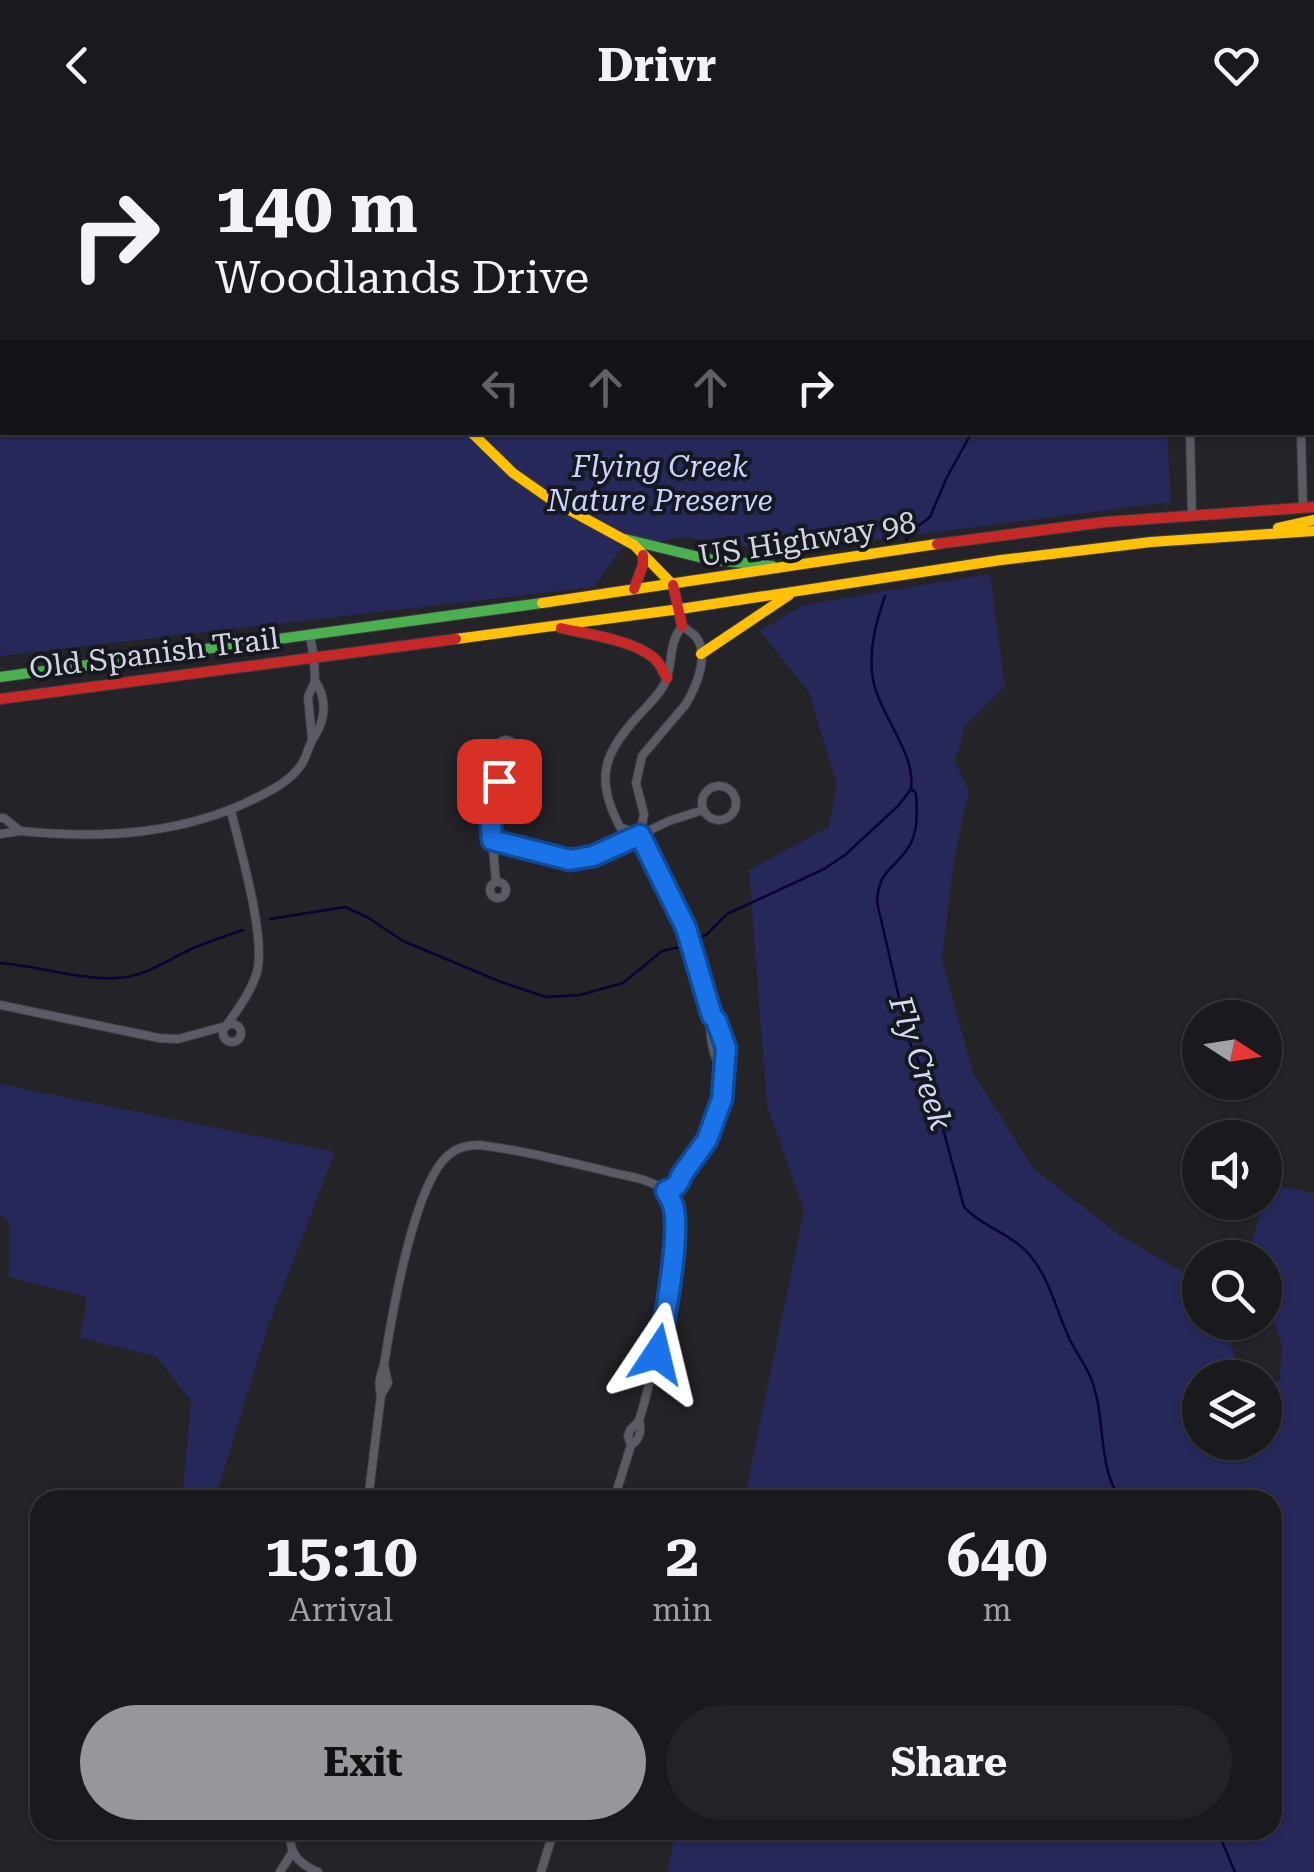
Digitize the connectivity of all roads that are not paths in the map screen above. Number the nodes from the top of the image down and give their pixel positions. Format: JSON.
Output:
{"nodes":[{"id":1,"x":473,"y":435,"type":"edge"},
{"id":2,"x":1190,"y":435,"type":"edge"},
{"id":3,"x":1301,"y":435,"type":"edge"},
{"id":4,"x":1309,"y":507,"type":"edge"},
{"id":5,"x":1192,"y":515,"type":"junction"},
{"id":6,"x":1150,"y":518,"type":"junction"},
{"id":7,"x":1314,"y":520,"type":"edge"},
{"id":8,"x":1314,"y":531,"type":"edge"},
{"id":9,"x":1255,"y":534,"type":"junction"},
{"id":10,"x":625,"y":538,"type":"junction"},
{"id":11,"x":1151,"y":542,"type":"junction"},
{"id":12,"x":642,"y":554,"type":"junction"},
{"id":13,"x":786,"y":568,"type":"junction"},
{"id":14,"x":672,"y":585,"type":"junction"},
{"id":15,"x":634,"y":589,"type":"junction"},
{"id":16,"x":795,"y":592,"type":"junction"},
{"id":17,"x":680,"y":608,"type":"junction"},
{"id":18,"x":552,"y":626,"type":"junction"},
{"id":19,"x":682,"y":626,"type":"junction"},
{"id":20,"x":310,"y":636,"type":"junction"},
{"id":21,"x":701,"y":654,"type":"junction"},
{"id":22,"x":314,"y":658,"type":"junction"},
{"id":23,"x":0,"y":677,"type":"edge"},
{"id":24,"x":667,"y":678,"type":"junction"},
{"id":25,"x":315,"y":681,"type":"junction"},
{"id":26,"x":0,"y":698,"type":"edge"},
{"id":27,"x":312,"y":739,"type":"junction"},
{"id":28,"x":504,"y":758,"type":"dead end"},
{"id":29,"x":703,"y":810,"type":"junction"},
{"id":30,"x":231,"y":811,"type":"junction"},
{"id":31,"x":0,"y":818,"type":"edge"},
{"id":32,"x":20,"y":831,"type":"junction"},
{"id":33,"x":0,"y":834,"type":"edge"},
{"id":34,"x":640,"y":835,"type":"junction"},
{"id":35,"x":492,"y":840,"type":"junction"},
{"id":36,"x":496,"y":882,"type":"dead end"},
{"id":37,"x":0,"y":1005,"type":"edge"},
{"id":38,"x":666,"y":1191,"type":"junction"},
{"id":39,"x":369,"y":1490,"type":"edge"},
{"id":40,"x":617,"y":1490,"type":"edge"},
{"id":41,"x":291,"y":1840,"type":"edge"},
{"id":42,"x":551,"y":1840,"type":"edge"},
{"id":43,"x":292,"y":1853,"type":"junction"},
{"id":44,"x":301,"y":1863,"type":"junction"},
{"id":45,"x":280,"y":1872,"type":"edge"},
{"id":46,"x":289,"y":1872,"type":"edge"},
{"id":47,"x":318,"y":1872,"type":"edge"},
{"id":48,"x":541,"y":1872,"type":"edge"}],
"edges":[{"from":1,"to":10,"type":"main road"},
{"from":2,"to":5,"type":"street"},
{"from":3,"to":4,"type":"street"},
{"from":4,"to":5,"type":"main road","name":"US Highway 98"},
{"from":5,"to":6,"type":"main road","name":"US Highway 98"},
{"from":6,"to":11,"type":"main road"},
{"from":6,"to":13,"type":"main road","name":"US Highway 98"},
{"from":7,"to":9,"type":"main road"},
{"from":8,"to":9,"type":"main road","name":"US Highway 98"},
{"from":9,"to":11,"type":"main road","name":"US Highway 98"},
{"from":10,"to":12,"type":"main road"},
{"from":10,"to":13,"type":"main road"},
{"from":11,"to":16,"type":"main road","name":"US Highway 98"},
{"from":12,"to":14,"type":"main road"},
{"from":12,"to":15,"type":"main road"},
{"from":13,"to":14,"type":"main road","name":"US Highway 98"},
{"from":14,"to":15,"type":"main road","name":"US Highway 98"},
{"from":14,"to":17,"type":"main road"},
{"from":15,"to":20,"type":"main road","name":"US Highway 98"},
{"from":16,"to":17,"type":"main road","name":"US Highway 98"},
{"from":16,"to":21,"type":"main road"},
{"from":17,"to":18,"type":"main road","name":"US Highway 98"},
{"from":17,"to":19,"type":"main road"},
{"from":18,"to":22,"type":"main road","name":"US Highway 98"},
{"from":18,"to":24,"type":"main road"},
{"from":19,"to":21,"type":"street"},
{"from":19,"to":24,"type":"street"},
{"from":20,"to":22,"type":"street"},
{"from":20,"to":23,"type":"main road","name":"Old Spanish Trail"},
{"from":21,"to":34,"type":"street"},
{"from":22,"to":25,"type":"street"},
{"from":22,"to":26,"type":"main road","name":"Old Spanish Trail"},
{"from":24,"to":34,"type":"street"},
{"from":25,"to":27,"type":"street"},
{"from":25,"to":27,"type":"street"},
{"from":27,"to":30,"type":"street"},
{"from":28,"to":35,"type":"street"},
{"from":29,"to":29,"type":"street"},
{"from":29,"to":34,"type":"street"},
{"from":30,"to":32,"type":"street"},
{"from":30,"to":37,"type":"street"},
{"from":31,"to":32,"type":"street"},
{"from":32,"to":33,"type":"street"},
{"from":34,"to":35,"type":"street"},
{"from":34,"to":38,"type":"street"},
{"from":35,"to":36,"type":"street"},
{"from":38,"to":39,"type":"street"},
{"from":38,"to":40,"type":"street"},
{"from":41,"to":43,"type":"street"},
{"from":42,"to":48,"type":"street"},
{"from":43,"to":44,"type":"street"},
{"from":43,"to":45,"type":"street"},
{"from":44,"to":46,"type":"street"},
{"from":44,"to":47,"type":"street"}]}
